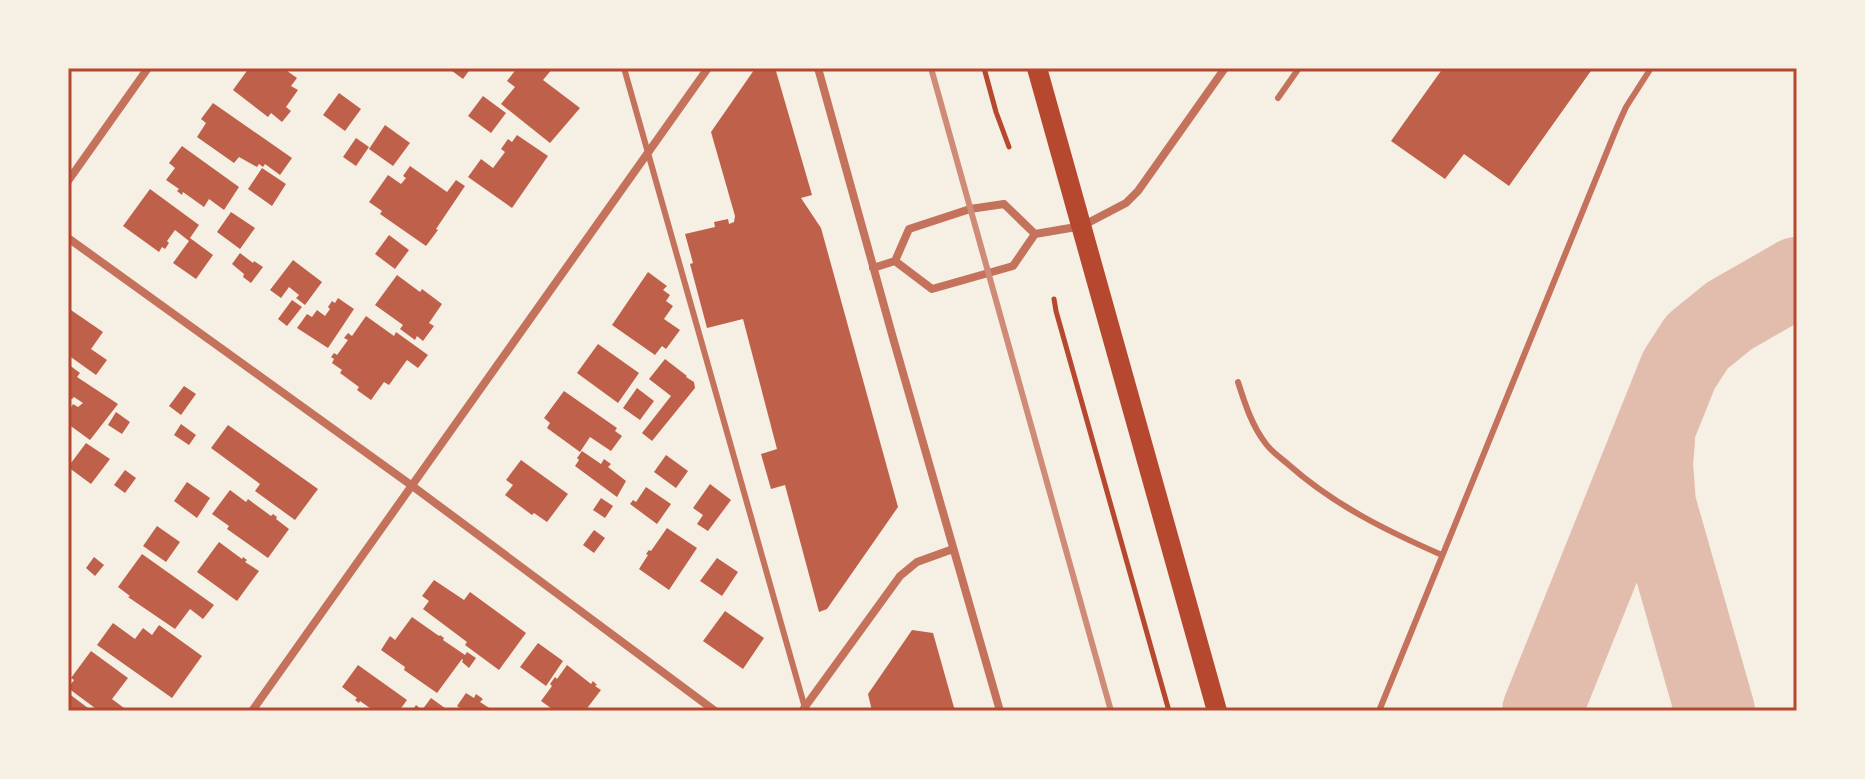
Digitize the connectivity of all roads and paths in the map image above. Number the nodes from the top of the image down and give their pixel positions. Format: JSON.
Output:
{"nodes":[{"id":1,"x":148,"y":68,"type":"edge"},
{"id":2,"x":624,"y":68,"type":"edge"},
{"id":3,"x":708,"y":68,"type":"edge"},
{"id":4,"x":818,"y":68,"type":"edge"},
{"id":5,"x":984,"y":68,"type":"edge"},
{"id":6,"x":1037,"y":68,"type":"edge"},
{"id":7,"x":1225,"y":68,"type":"edge"},
{"id":8,"x":1299,"y":68,"type":"edge"},
{"id":9,"x":1651,"y":68,"type":"edge"},
{"id":10,"x":1278,"y":98,"type":"dead end"},
{"id":11,"x":1009,"y":147,"type":"dead end"},
{"id":12,"x":647,"y":153,"type":"junction"},
{"id":13,"x":68,"y":181,"type":"edge"},
{"id":14,"x":1082,"y":226,"type":"junction"},
{"id":15,"x":1035,"y":234,"type":"junction"},
{"id":16,"x":68,"y":238,"type":"edge"},
{"id":17,"x":895,"y":261,"type":"junction"},
{"id":18,"x":873,"y":268,"type":"junction"},
{"id":19,"x":1054,"y":299,"type":"dead end"},
{"id":20,"x":1238,"y":382,"type":"dead end"},
{"id":21,"x":411,"y":485,"type":"junction"},
{"id":22,"x":953,"y":549,"type":"junction"},
{"id":23,"x":1442,"y":555,"type":"junction"},
{"id":24,"x":804,"y":710,"type":"edge"},
{"id":25,"x":252,"y":711,"type":"edge"},
{"id":26,"x":715,"y":711,"type":"edge"},
{"id":27,"x":1000,"y":711,"type":"edge"},
{"id":28,"x":1169,"y":711,"type":"edge"},
{"id":29,"x":1217,"y":711,"type":"edge"},
{"id":30,"x":1379,"y":711,"type":"edge"}],
"edges":[{"from":1,"to":13,"type":"street"},
{"from":2,"to":12,"type":"lane"},
{"from":3,"to":12,"type":"street"},
{"from":4,"to":18,"type":"street"},
{"from":5,"to":11,"type":"path"},
{"from":6,"to":14,"type":"main road"},
{"from":7,"to":14,"type":"street"},
{"from":8,"to":10,"type":"lane"},
{"from":9,"to":23,"type":"lane"},
{"from":12,"to":21,"type":"street"},
{"from":12,"to":24,"type":"lane"},
{"from":14,"to":15,"type":"street"},
{"from":14,"to":29,"type":"main road"},
{"from":15,"to":17,"type":"street"},
{"from":15,"to":17,"type":"street"},
{"from":16,"to":21,"type":"street"},
{"from":17,"to":18,"type":"street"},
{"from":18,"to":22,"type":"street"},
{"from":19,"to":28,"type":"path"},
{"from":20,"to":23,"type":"lane"},
{"from":21,"to":25,"type":"street"},
{"from":21,"to":26,"type":"street"},
{"from":22,"to":24,"type":"street"},
{"from":22,"to":27,"type":"street"},
{"from":23,"to":30,"type":"lane"}]}
